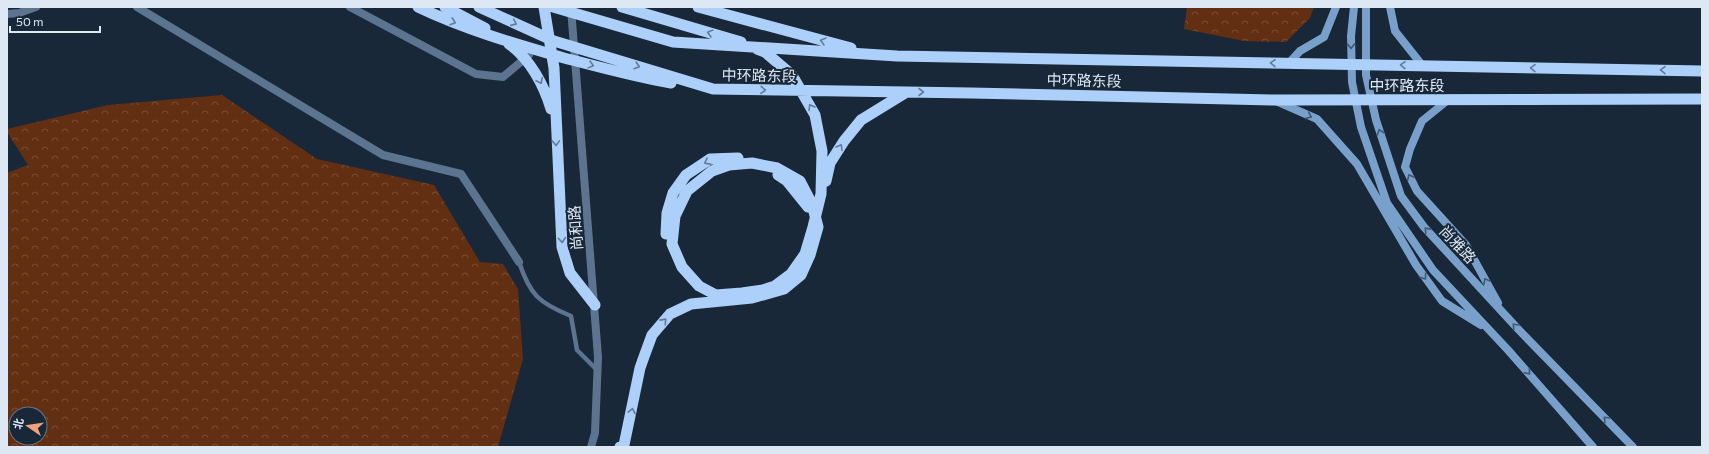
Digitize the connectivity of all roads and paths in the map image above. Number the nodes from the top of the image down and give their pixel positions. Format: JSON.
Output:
{"nodes":[{"id":1,"x":36,"y":7,"type":"edge"},
{"id":2,"x":137,"y":7,"type":"edge"},
{"id":3,"x":350,"y":7,"type":"edge"},
{"id":4,"x":418,"y":7,"type":"edge"},
{"id":5,"x":445,"y":7,"type":"edge"},
{"id":6,"x":479,"y":7,"type":"edge"},
{"id":7,"x":544,"y":7,"type":"edge"},
{"id":8,"x":553,"y":7,"type":"edge"},
{"id":9,"x":570,"y":7,"type":"edge"},
{"id":10,"x":622,"y":7,"type":"edge"},
{"id":11,"x":698,"y":7,"type":"edge"},
{"id":12,"x":1336,"y":7,"type":"edge"},
{"id":13,"x":1354,"y":7,"type":"edge"},
{"id":14,"x":1366,"y":7,"type":"edge"},
{"id":15,"x":1390,"y":7,"type":"edge"},
{"id":16,"x":7,"y":14,"type":"edge"},
{"id":17,"x":531,"y":48,"type":"junction"},
{"id":18,"x":875,"y":54,"type":"junction"},
{"id":19,"x":1290,"y":63,"type":"junction"},
{"id":20,"x":1422,"y":65,"type":"junction"},
{"id":21,"x":1702,"y":71,"type":"edge"},
{"id":22,"x":712,"y":89,"type":"junction"},
{"id":23,"x":905,"y":92,"type":"junction"},
{"id":24,"x":1702,"y":99,"type":"edge"},
{"id":25,"x":1274,"y":100,"type":"junction"},
{"id":26,"x":1448,"y":100,"type":"junction"},
{"id":27,"x":556,"y":124,"type":"junction"},
{"id":28,"x":813,"y":227,"type":"junction"},
{"id":29,"x":519,"y":262,"type":"joint"},
{"id":30,"x":594,"y":305,"type":"junction"},
{"id":31,"x":1505,"y":315,"type":"junction"},
{"id":32,"x":1491,"y":331,"type":"junction"},
{"id":33,"x":598,"y":371,"type":"junction"},
{"id":34,"x":591,"y":447,"type":"edge"},
{"id":35,"x":620,"y":447,"type":"edge"},
{"id":36,"x":1593,"y":447,"type":"edge"},
{"id":37,"x":1633,"y":447,"type":"edge"}],
"edges":[{"from":1,"to":16,"type":"street"},
{"from":2,"to":29,"type":"street"},
{"from":3,"to":17,"type":"street"},
{"from":4,"to":17,"type":"highway","one_way":true},
{"from":5,"to":27,"type":"highway","one_way":true},
{"from":6,"to":22,"type":"highway","name":"中环路东段","one_way":true},
{"from":7,"to":27,"type":"highway"},
{"from":8,"to":18,"type":"highway","name":"中环路东段"},
{"from":9,"to":30,"type":"street","name":"尚和路"},
{"from":28,"to":10,"type":"highway","one_way":true},
{"from":18,"to":11,"type":"highway","one_way":true},
{"from":12,"to":19,"type":"main road"},
{"from":13,"to":32,"type":"main road","one_way":true},
{"from":31,"to":14,"type":"main road","name":"尚雅路","one_way":true},
{"from":15,"to":20,"type":"main road"},
{"from":17,"to":22,"type":"highway","one_way":true},
{"from":19,"to":18,"type":"highway","name":"中环路东段","one_way":true},
{"from":20,"to":19,"type":"highway","name":"中环路东段","one_way":true},
{"from":21,"to":20,"type":"highway","name":"中环路东段","one_way":true},
{"from":22,"to":23,"type":"highway","name":"中环路东段","one_way":true},
{"from":23,"to":25,"type":"highway","name":"中环路东段","one_way":true},
{"from":28,"to":23,"type":"highway","one_way":true},
{"from":24,"to":26,"type":"highway","name":"中环路东段"},
{"from":25,"to":26,"type":"highway","name":"中环路东段"},
{"from":25,"to":32,"type":"main road","one_way":true},
{"from":31,"to":26,"type":"main road","one_way":true},
{"from":27,"to":30,"type":"highway","one_way":true},
{"from":35,"to":28,"type":"highway","one_way":true},
{"from":29,"to":33,"type":"lane"},
{"from":30,"to":33,"type":"street","name":"尚和路"},
{"from":37,"to":31,"type":"main road","name":"尚雅路","one_way":true},
{"from":32,"to":36,"type":"main road","one_way":true},
{"from":33,"to":34,"type":"street","name":"尚和路"}]}
